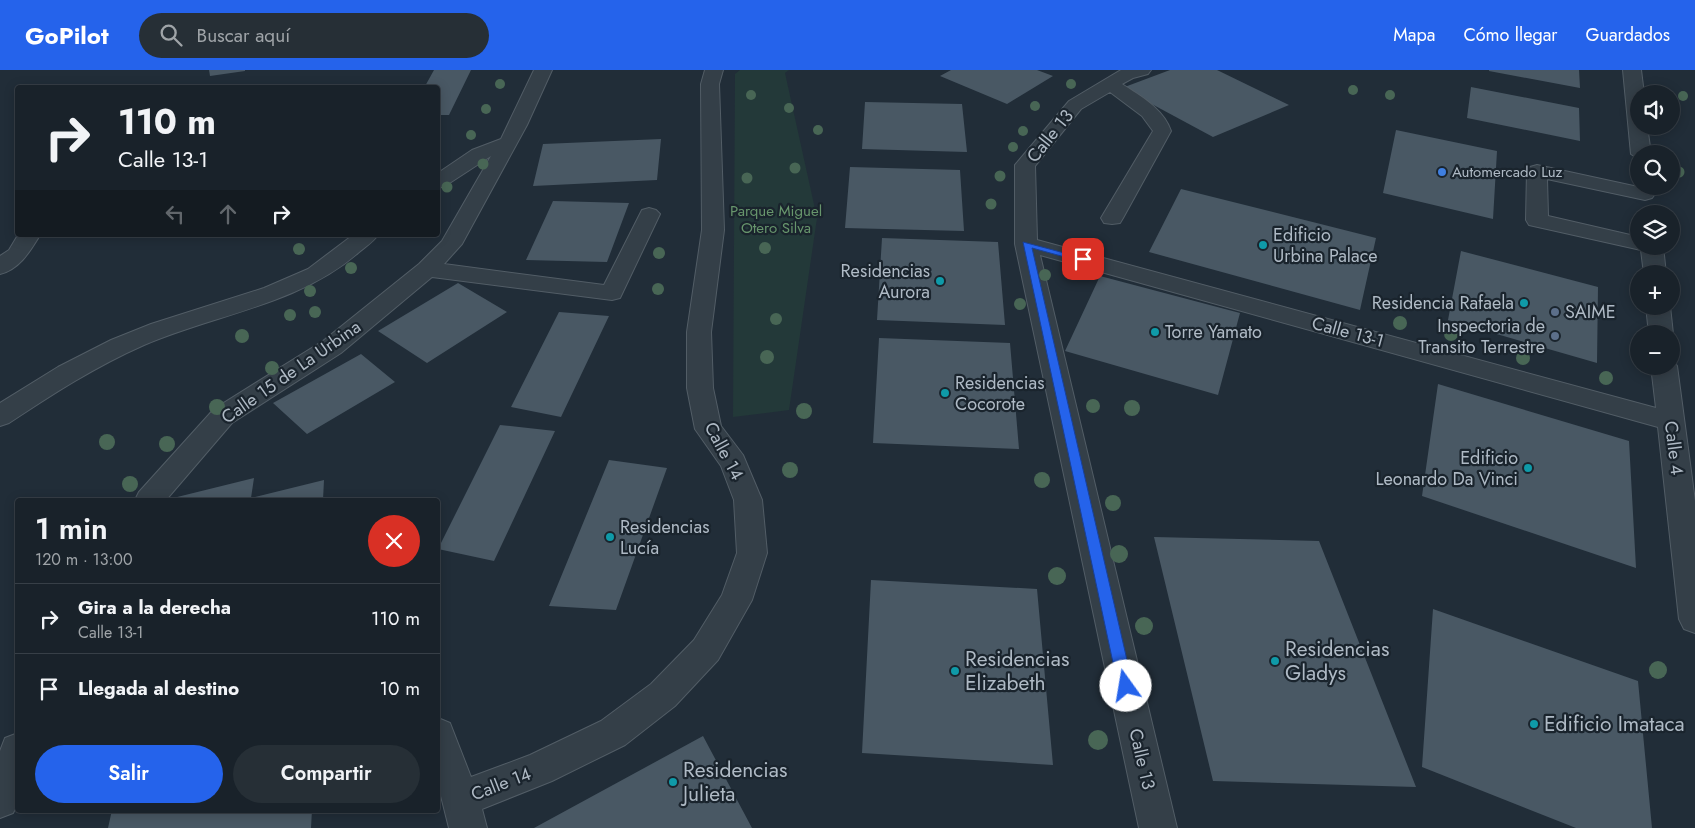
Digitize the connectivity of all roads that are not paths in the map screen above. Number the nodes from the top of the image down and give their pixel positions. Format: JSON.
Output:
{"nodes":[{"id":1,"x":543,"y":70,"type":"edge"},
{"id":2,"x":714,"y":70,"type":"edge"},
{"id":3,"x":1142,"y":70,"type":"edge"},
{"id":4,"x":1632,"y":70,"type":"edge"},
{"id":5,"x":1110,"y":84,"type":"junction"},
{"id":6,"x":508,"y":144,"type":"junction"},
{"id":7,"x":1640,"y":145,"type":"edge"},
{"id":8,"x":440,"y":181,"type":"edge"},
{"id":9,"x":1646,"y":198,"type":"edge"},
{"id":10,"x":649,"y":214,"type":"dead end"},
{"id":11,"x":1112,"y":218,"type":"dead end"},
{"id":12,"x":28,"y":237,"type":"edge"},
{"id":13,"x":364,"y":237,"type":"edge"},
{"id":14,"x":1630,"y":242,"type":"edge"},
{"id":15,"x":1026,"y":244,"type":"junction"},
{"id":16,"x":0,"y":267,"type":"edge"},
{"id":17,"x":427,"y":268,"type":"junction"},
{"id":18,"x":1665,"y":375,"type":"edge"},
{"id":19,"x":0,"y":416,"type":"edge"},
{"id":20,"x":1670,"y":421,"type":"junction"},
{"id":21,"x":151,"y":498,"type":"edge"},
{"id":22,"x":1695,"y":619,"type":"edge"},
{"id":23,"x":440,"y":741,"type":"edge"},
{"id":24,"x":15,"y":758,"type":"edge"},
{"id":25,"x":0,"y":800,"type":"edge"},
{"id":26,"x":464,"y":813,"type":"edge"},
{"id":27,"x":1158,"y":828,"type":"edge"}],
"edges":[{"from":1,"to":6,"type":"street","name":"Calle 15 de La Urbina"},
{"from":2,"to":26,"type":"street","name":"Calle 14"},
{"from":3,"to":5,"type":"street","name":"Calle 13"},
{"from":4,"to":7,"type":"street"},
{"from":5,"to":11,"type":"street"},
{"from":5,"to":15,"type":"street","name":"Calle 13"},
{"from":6,"to":8,"type":"street"},
{"from":6,"to":17,"type":"street","name":"Calle 15 de La Urbina"},
{"from":9,"to":14,"type":"street"},
{"from":10,"to":17,"type":"street"},
{"from":12,"to":16,"type":"street"},
{"from":13,"to":19,"type":"street"},
{"from":15,"to":20,"type":"street","name":"Calle 13-1"},
{"from":15,"to":27,"type":"street","name":"Calle 13"},
{"from":17,"to":21,"type":"street","name":"Calle 15 de La Urbina"},
{"from":18,"to":20,"type":"street","name":"Calle 4"},
{"from":20,"to":22,"type":"street","name":"Calle 4"},
{"from":23,"to":26,"type":"street"},
{"from":24,"to":25,"type":"street"}]}
